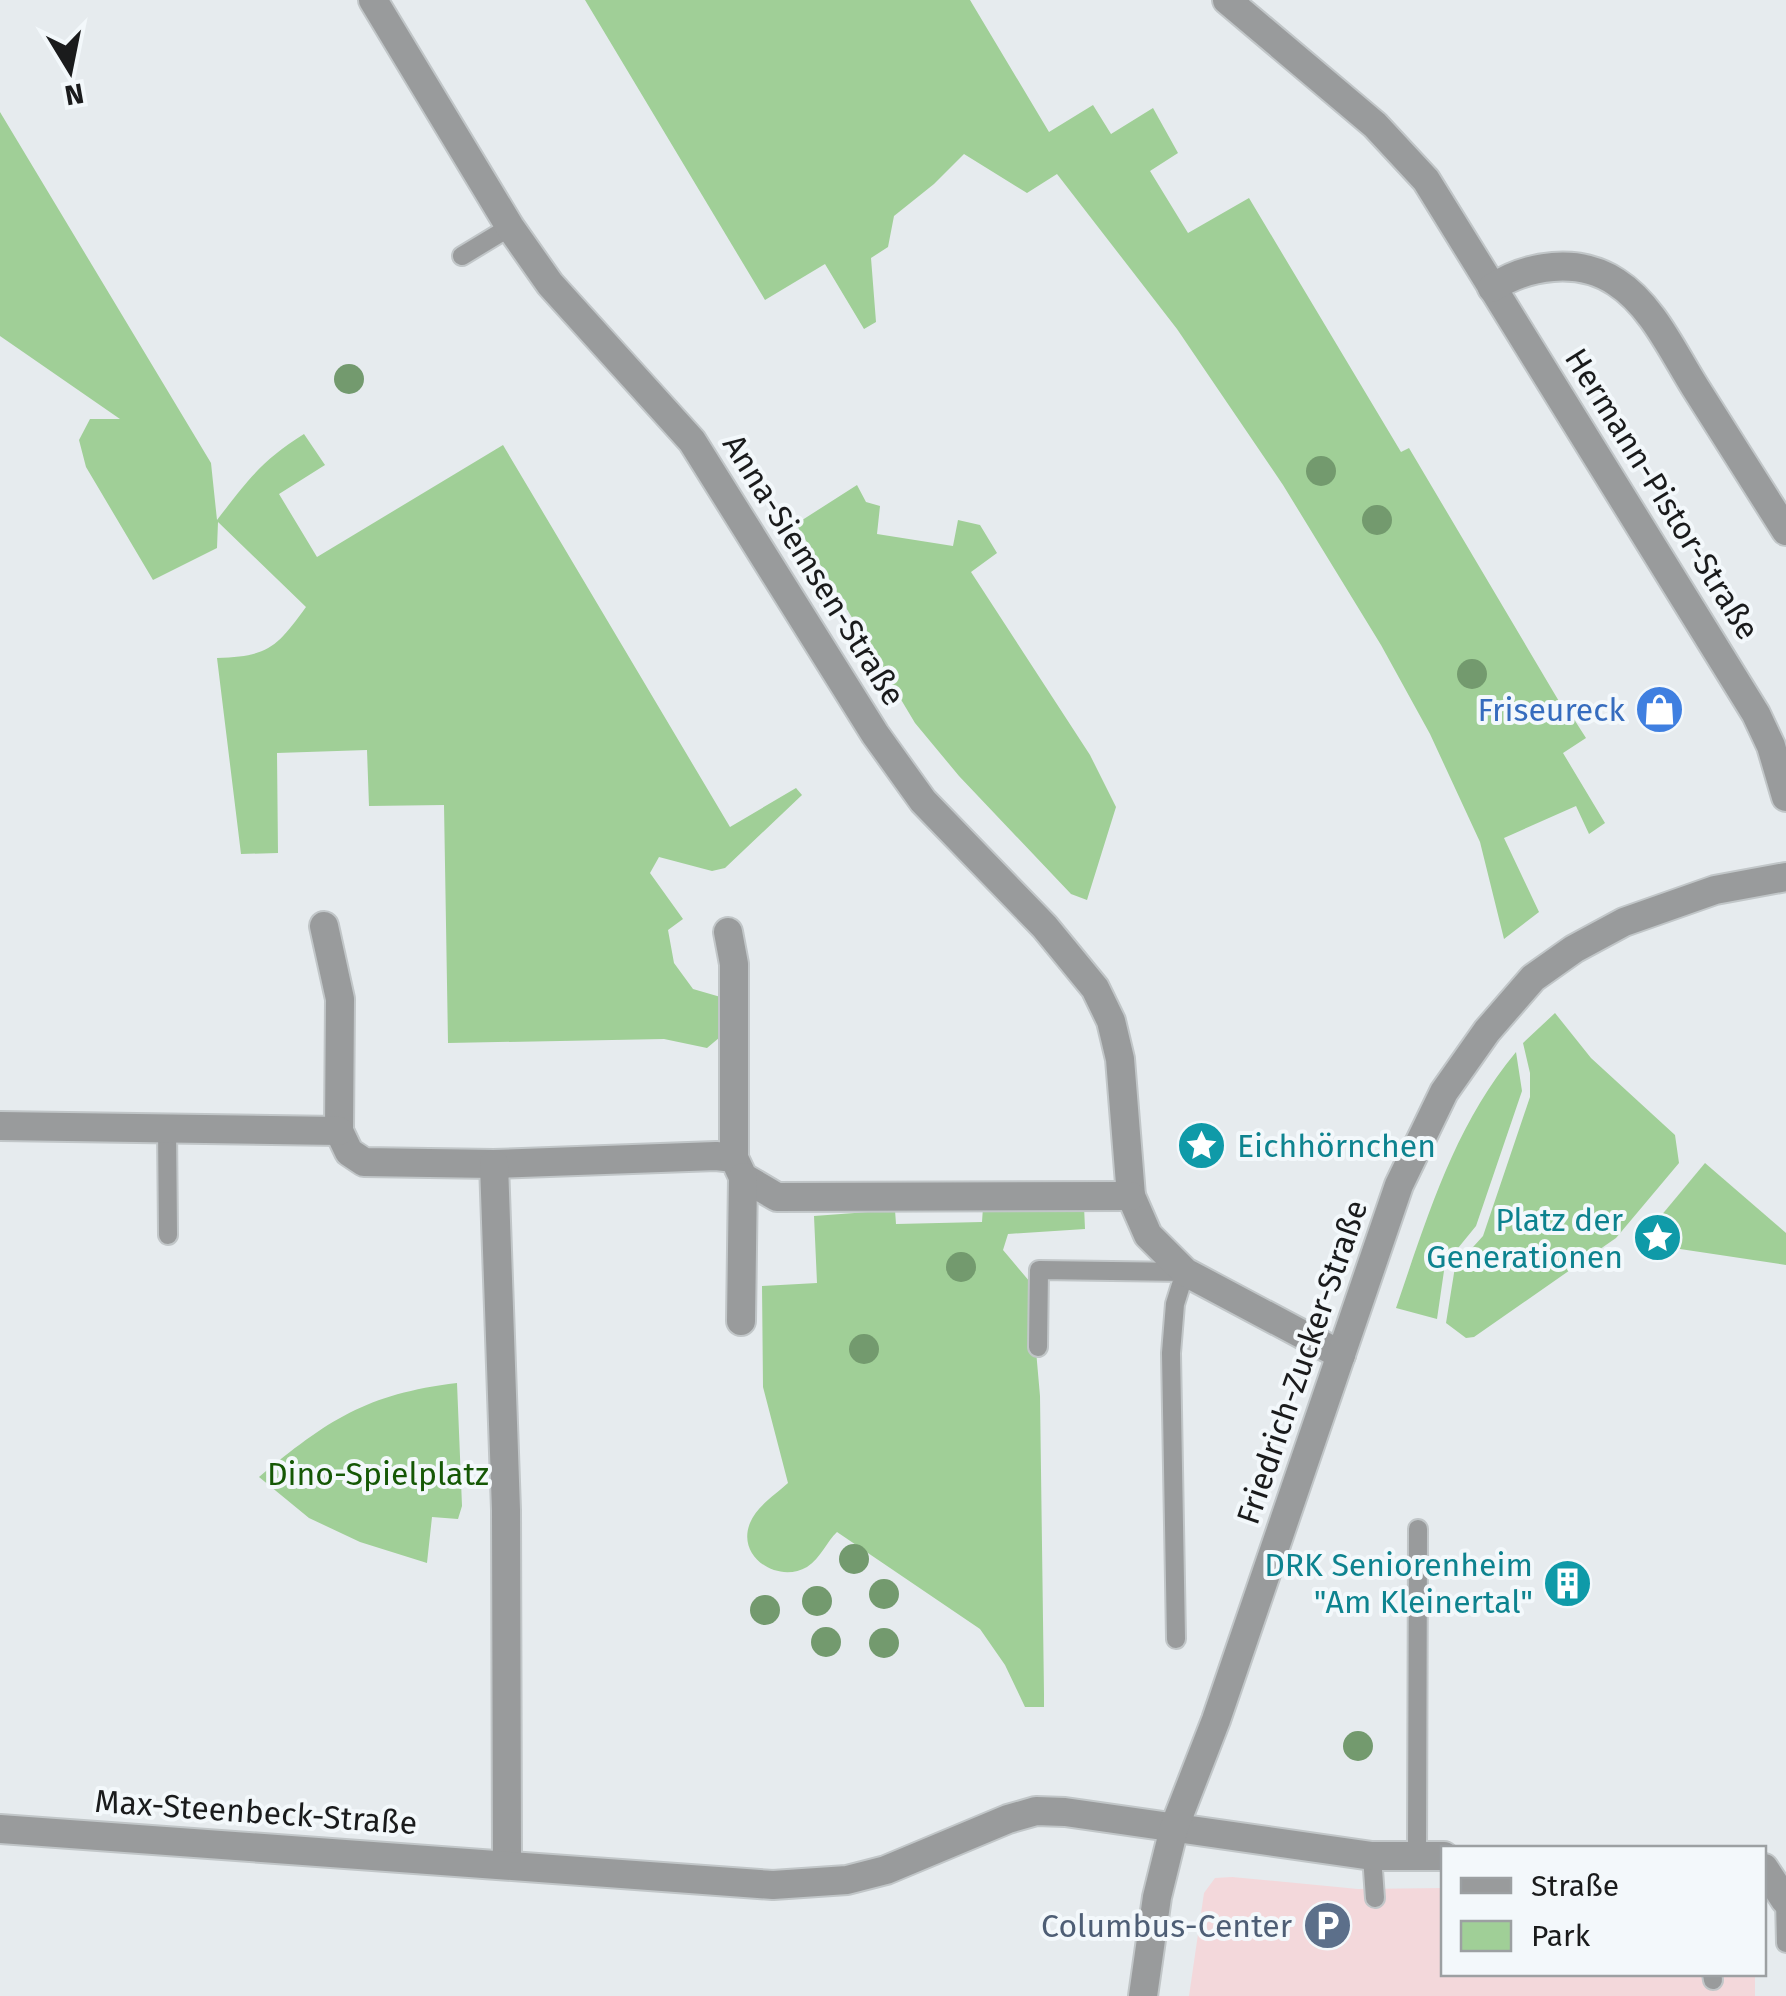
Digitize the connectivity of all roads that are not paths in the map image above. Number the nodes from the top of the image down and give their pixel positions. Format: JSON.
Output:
{"nodes":[{"id":1,"x":373,"y":0,"type":"edge"},
{"id":2,"x":1227,"y":0,"type":"edge"},
{"id":3,"x":510,"y":228,"type":"junction"},
{"id":4,"x":462,"y":256,"type":"dead end"},
{"id":5,"x":1502,"y":281,"type":"junction"},
{"id":6,"x":1786,"y":531,"type":"edge"},
{"id":7,"x":1786,"y":797,"type":"edge"},
{"id":8,"x":1786,"y":877,"type":"edge"},
{"id":9,"x":324,"y":926,"type":"dead end"},
{"id":10,"x":728,"y":932,"type":"dead end"},
{"id":11,"x":0,"y":1126,"type":"edge"},
{"id":12,"x":167,"y":1127,"type":"junction"},
{"id":13,"x":339,"y":1131,"type":"junction"},
{"id":14,"x":494,"y":1164,"type":"junction"},
{"id":15,"x":738,"y":1168,"type":"junction"},
{"id":16,"x":1131,"y":1196,"type":"junction"},
{"id":17,"x":168,"y":1235,"type":"dead end"},
{"id":18,"x":1185,"y":1272,"type":"junction"},
{"id":19,"x":742,"y":1321,"type":"dead end"},
{"id":20,"x":1038,"y":1347,"type":"dead end"},
{"id":21,"x":1341,"y":1355,"type":"junction"},
{"id":22,"x":1418,"y":1529,"type":"dead end"},
{"id":23,"x":1176,"y":1640,"type":"dead end"},
{"id":24,"x":0,"y":1828,"type":"edge"},
{"id":25,"x":1174,"y":1828,"type":"junction"},
{"id":26,"x":1372,"y":1856,"type":"junction"},
{"id":27,"x":1430,"y":1856,"type":"edge"},
{"id":28,"x":507,"y":1864,"type":"junction"},
{"id":29,"x":1766,"y":1871,"type":"edge"},
{"id":30,"x":1375,"y":1898,"type":"dead end"},
{"id":31,"x":1785,"y":1900,"type":"edge"},
{"id":32,"x":1786,"y":1943,"type":"edge"},
{"id":33,"x":1142,"y":1996,"type":"edge"}],
"edges":[{"from":1,"to":3,"type":"street","name":"Anna-Siemsen-Straße"},
{"from":2,"to":5,"type":"street","name":"Hermann-Pistor-Straße"},
{"from":3,"to":4,"type":"lane"},
{"from":3,"to":16,"type":"street","name":"Anna-Siemsen-Straße"},
{"from":5,"to":6,"type":"street"},
{"from":5,"to":7,"type":"street","name":"Hermann-Pistor-Straße"},
{"from":8,"to":21,"type":"street","name":"Friedrich-Zucker-Straße"},
{"from":9,"to":13,"type":"street"},
{"from":10,"to":15,"type":"street"},
{"from":11,"to":12,"type":"street"},
{"from":12,"to":13,"type":"street"},
{"from":12,"to":17,"type":"lane"},
{"from":13,"to":14,"type":"street"},
{"from":14,"to":15,"type":"street"},
{"from":14,"to":28,"type":"street"},
{"from":15,"to":16,"type":"street"},
{"from":15,"to":19,"type":"street"},
{"from":16,"to":18,"type":"street","name":"Anna-Siemsen-Straße"},
{"from":18,"to":20,"type":"lane"},
{"from":18,"to":21,"type":"street","name":"Anna-Siemsen-Straße"},
{"from":18,"to":23,"type":"lane"},
{"from":21,"to":25,"type":"street","name":"Friedrich-Zucker-Straße"},
{"from":22,"to":27,"type":"lane"},
{"from":24,"to":28,"type":"street","name":"Max-Steenbeck-Straße"},
{"from":25,"to":26,"type":"street"},
{"from":25,"to":28,"type":"street","name":"Max-Steenbeck-Straße"},
{"from":25,"to":33,"type":"street","name":"Friedrich-Zucker-Straße"},
{"from":26,"to":27,"type":"street"},
{"from":26,"to":30,"type":"lane"},
{"from":29,"to":31,"type":"street"},
{"from":31,"to":32,"type":"lane"}]}
